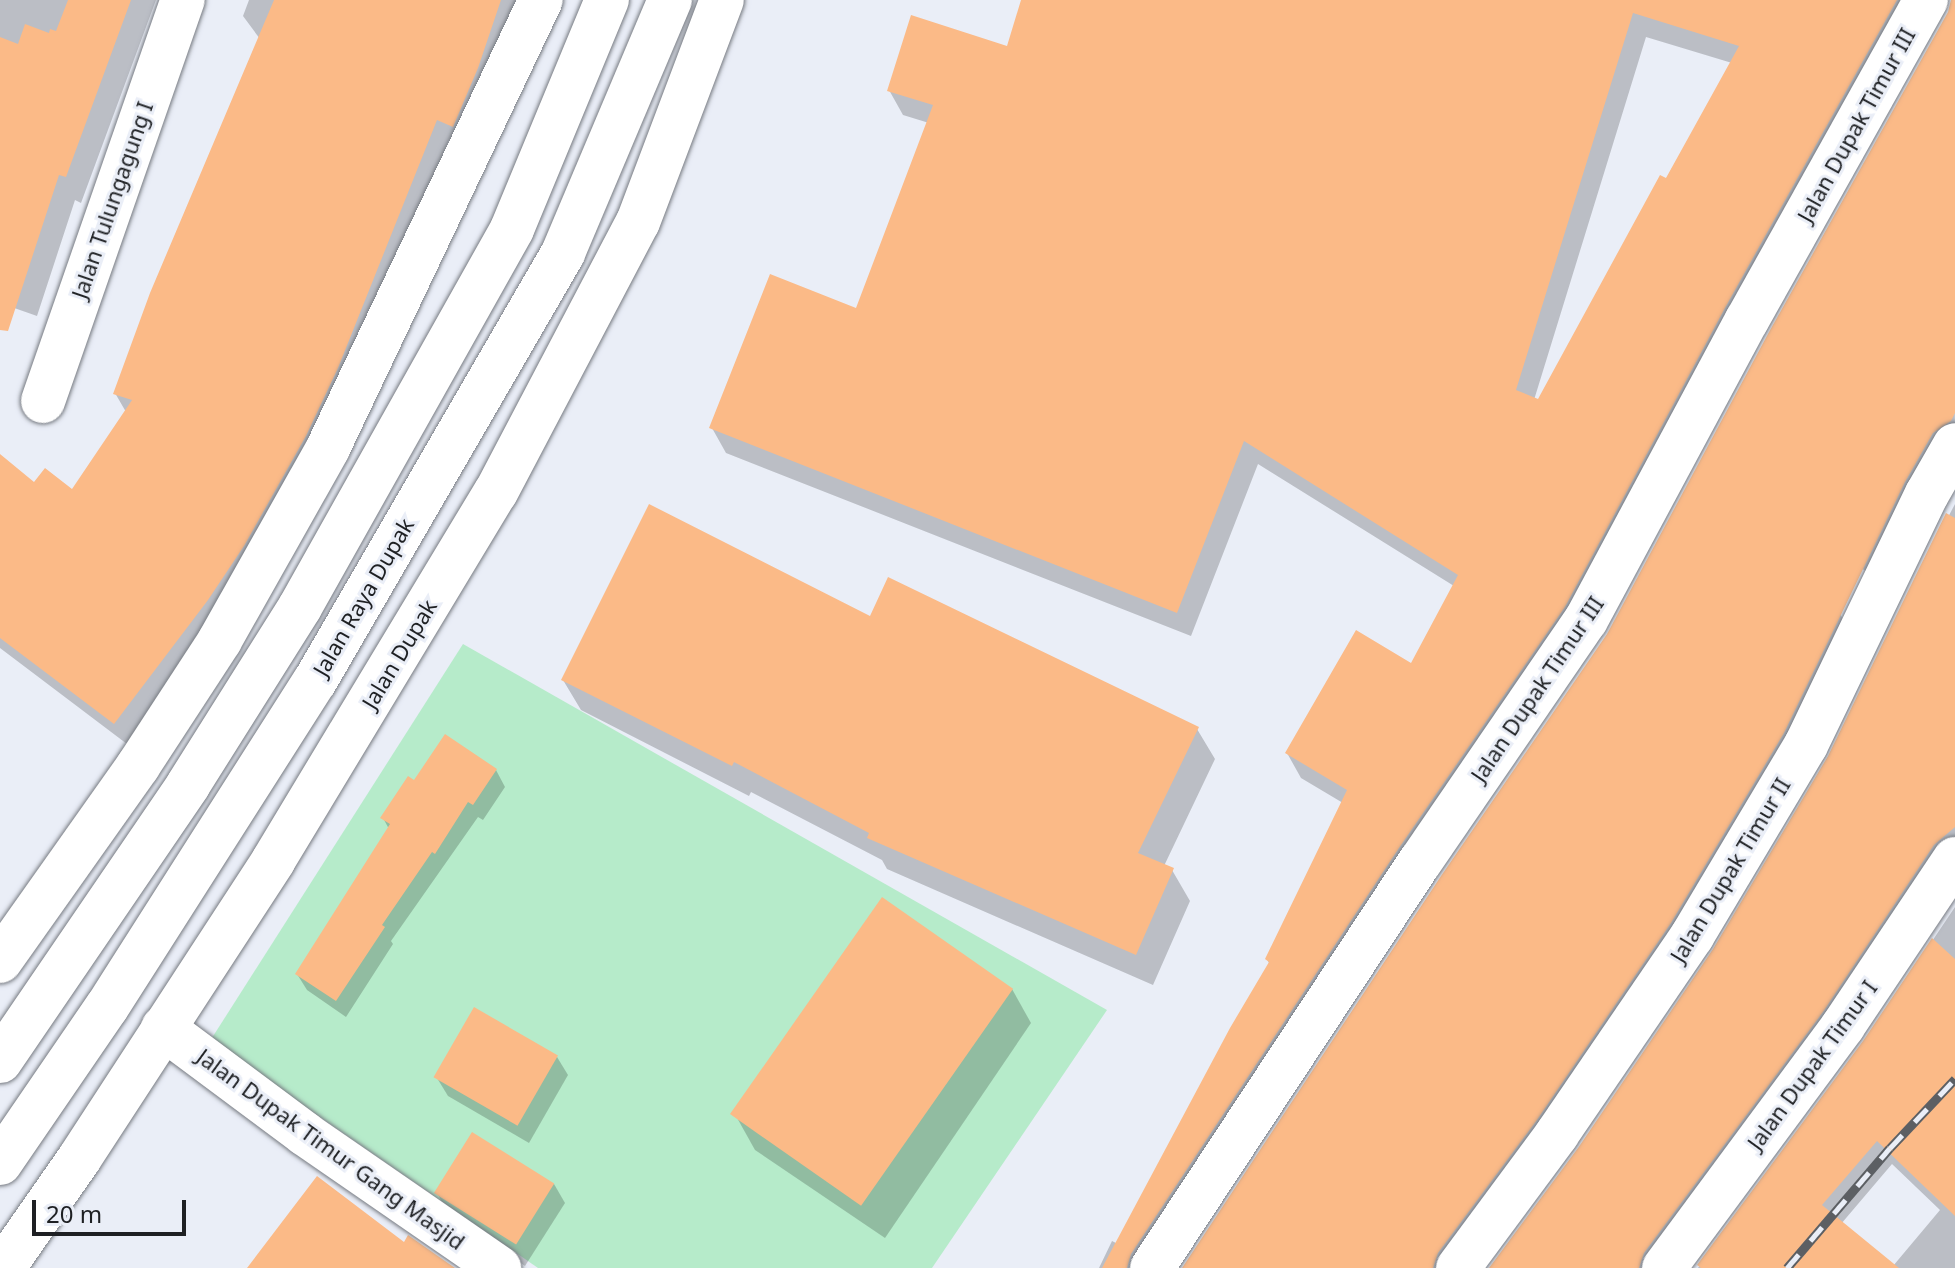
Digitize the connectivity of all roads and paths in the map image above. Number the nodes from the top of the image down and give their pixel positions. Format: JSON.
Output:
{"nodes":[{"id":1,"x":183,"y":0,"type":"edge"},
{"id":2,"x":541,"y":0,"type":"edge"},
{"id":3,"x":607,"y":0,"type":"edge"},
{"id":4,"x":670,"y":0,"type":"edge"},
{"id":5,"x":722,"y":0,"type":"edge"},
{"id":6,"x":1926,"y":0,"type":"edge"},
{"id":7,"x":43,"y":401,"type":"dead end"},
{"id":8,"x":1955,"y":445,"type":"edge"},
{"id":9,"x":298,"y":501,"type":"junction"},
{"id":10,"x":339,"y":533,"type":"junction"},
{"id":11,"x":1955,"y":859,"type":"edge"},
{"id":12,"x":0,"y":961,"type":"edge"},
{"id":13,"x":163,"y":1028,"type":"junction"},
{"id":14,"x":0,"y":1061,"type":"edge"},
{"id":15,"x":0,"y":1163,"type":"edge"},
{"id":16,"x":3,"y":1268,"type":"edge"},
{"id":17,"x":499,"y":1268,"type":"edge"},
{"id":18,"x":1152,"y":1268,"type":"edge"},
{"id":19,"x":1458,"y":1268,"type":"edge"},
{"id":20,"x":1664,"y":1268,"type":"edge"}],
"edges":[{"from":1,"to":7,"type":"main road","name":"Jalan Tulungagung I"},
{"from":2,"to":9,"type":"main road"},
{"from":3,"to":10,"type":"main road"},
{"from":4,"to":15,"type":"main road","name":"Jalan Raya Dupak"},
{"from":5,"to":13,"type":"main road","name":"Jalan Dupak"},
{"from":6,"to":18,"type":"main road","name":"Jalan Dupak Timur III"},
{"from":8,"to":19,"type":"main road","name":"Jalan Dupak Timur II"},
{"from":9,"to":10,"type":"main road"},
{"from":9,"to":12,"type":"main road"},
{"from":10,"to":14,"type":"main road"},
{"from":11,"to":20,"type":"main road","name":"Jalan Dupak Timur I"},
{"from":13,"to":16,"type":"main road","name":"Jalan Dupak"},
{"from":13,"to":17,"type":"main road","name":"Jalan Dupak Timur Gang Masjid"}]}
